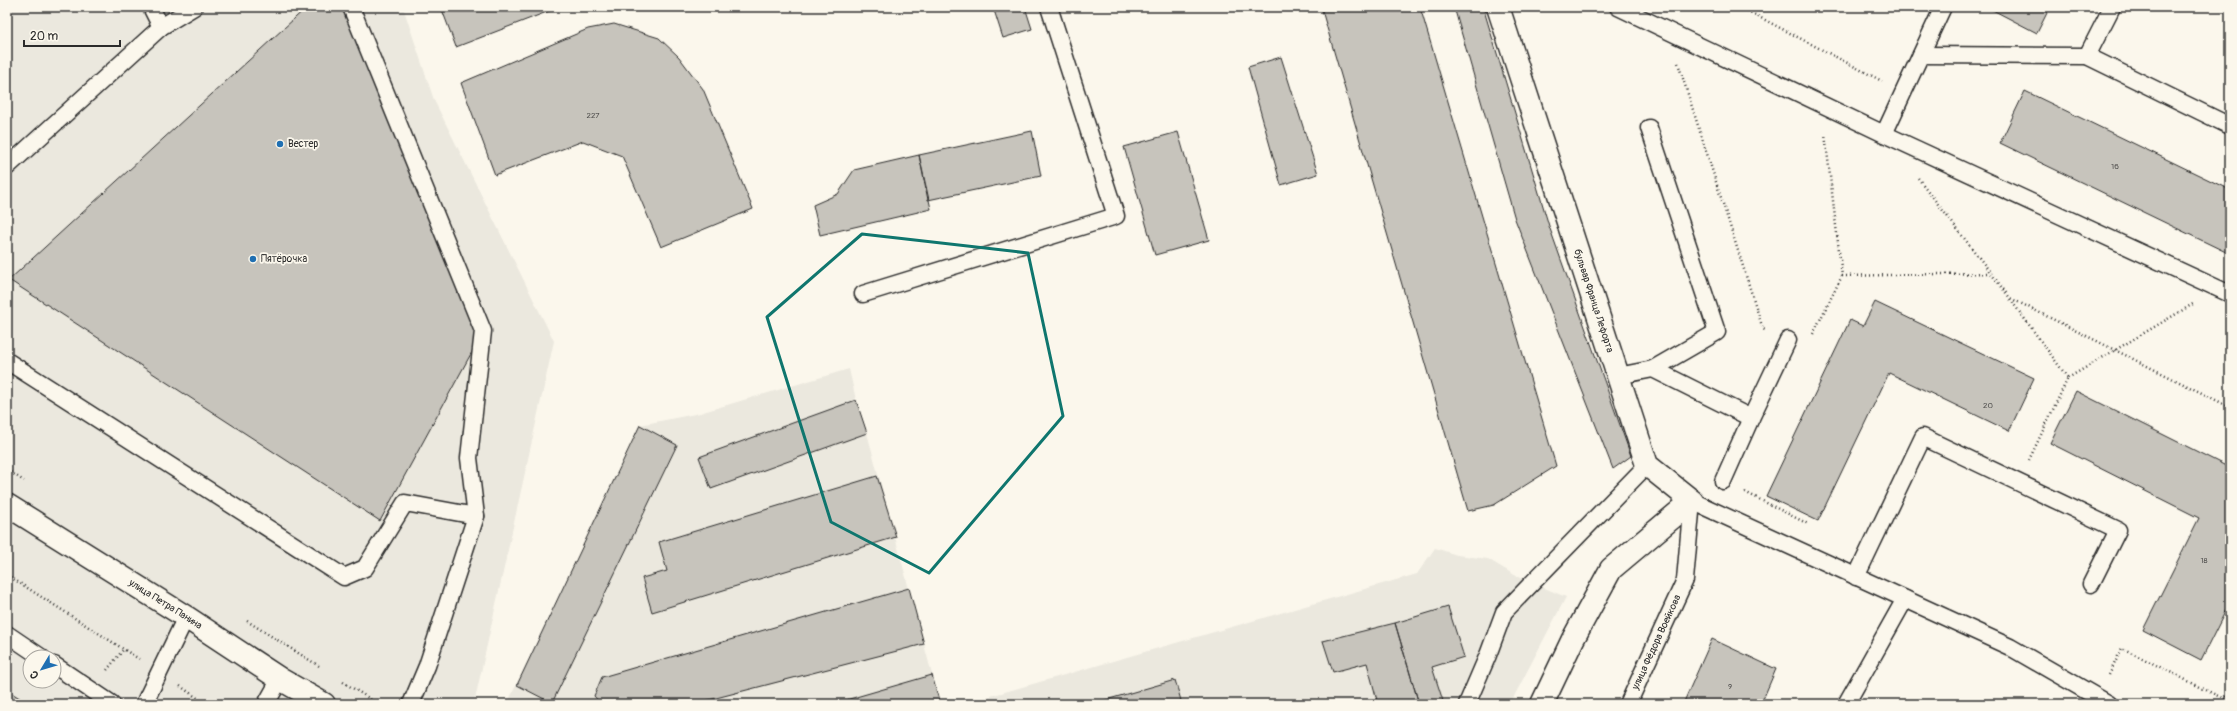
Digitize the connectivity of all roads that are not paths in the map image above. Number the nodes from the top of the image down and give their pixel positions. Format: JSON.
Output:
{"nodes":[{"id":1,"x":151,"y":7,"type":"edge"},
{"id":2,"x":194,"y":7,"type":"edge"},
{"id":3,"x":351,"y":7,"type":"edge"},
{"id":4,"x":1049,"y":7,"type":"edge"},
{"id":5,"x":1498,"y":7,"type":"edge"},
{"id":6,"x":1618,"y":7,"type":"edge"},
{"id":7,"x":1943,"y":7,"type":"edge"},
{"id":8,"x":2112,"y":7,"type":"edge"},
{"id":9,"x":161,"y":27,"type":"junction"},
{"id":10,"x":1921,"y":55,"type":"junction"},
{"id":11,"x":2087,"y":56,"type":"junction"},
{"id":12,"x":2230,"y":126,"type":"edge"},
{"id":13,"x":1649,"y":128,"type":"dead end"},
{"id":14,"x":1884,"y":134,"type":"junction"},
{"id":15,"x":7,"y":167,"type":"edge"},
{"id":16,"x":2224,"y":291,"type":"edge"},
{"id":17,"x":863,"y":294,"type":"dead end"},
{"id":18,"x":1788,"y":340,"type":"road end"},
{"id":19,"x":7,"y":361,"type":"edge"},
{"id":20,"x":1653,"y":369,"type":"junction"},
{"id":21,"x":1618,"y":376,"type":"junction"},
{"id":22,"x":1751,"y":418,"type":"junction"},
{"id":23,"x":1647,"y":465,"type":"junction"},
{"id":24,"x":1723,"y":481,"type":"dead end"},
{"id":25,"x":1692,"y":501,"type":"junction"},
{"id":26,"x":7,"y":506,"type":"edge"},
{"id":27,"x":476,"y":516,"type":"junction"},
{"id":28,"x":1856,"y":577,"type":"junction"},
{"id":29,"x":2091,"y":584,"type":"dead end"},
{"id":30,"x":1904,"y":599,"type":"junction"},
{"id":31,"x":186,"y":616,"type":"junction"},
{"id":32,"x":7,"y":634,"type":"edge"},
{"id":33,"x":29,"y":649,"type":"edge"},
{"id":34,"x":62,"y":670,"type":"edge"},
{"id":35,"x":280,"y":679,"type":"junction"},
{"id":36,"x":112,"y":704,"type":"edge"},
{"id":37,"x":144,"y":704,"type":"edge"},
{"id":38,"x":266,"y":704,"type":"edge"},
{"id":39,"x":324,"y":704,"type":"edge"},
{"id":40,"x":411,"y":704,"type":"edge"},
{"id":41,"x":1467,"y":704,"type":"edge"},
{"id":42,"x":1542,"y":704,"type":"edge"},
{"id":43,"x":1628,"y":704,"type":"edge"},
{"id":44,"x":1846,"y":704,"type":"edge"},
{"id":45,"x":2109,"y":704,"type":"edge"}],
"edges":[{"from":1,"to":9,"type":"lane"},
{"from":2,"to":9,"type":"lane"},
{"from":3,"to":27,"type":"lane"},
{"from":4,"to":17,"type":"lane"},
{"from":5,"to":21,"type":"street","name":"бульвар Франца Лефорта"},
{"from":6,"to":14,"type":"lane"},
{"from":7,"to":10,"type":"lane"},
{"from":8,"to":11,"type":"lane"},
{"from":9,"to":15,"type":"lane"},
{"from":10,"to":11,"type":"lane"},
{"from":10,"to":14,"type":"lane"},
{"from":11,"to":12,"type":"lane"},
{"from":13,"to":20,"type":"lane"},
{"from":14,"to":16,"type":"lane"},
{"from":18,"to":22,"type":"lane"},
{"from":19,"to":27,"type":"lane"},
{"from":20,"to":21,"type":"lane"},
{"from":20,"to":22,"type":"lane"},
{"from":21,"to":23,"type":"street","name":"бульвар Франца Лефорта"},
{"from":22,"to":24,"type":"lane"},
{"from":23,"to":25,"type":"street"},
{"from":23,"to":41,"type":"lane"},
{"from":25,"to":28,"type":"lane"},
{"from":25,"to":42,"type":"street"},
{"from":25,"to":43,"type":"lane","name":"улица Фёдора Воейкова"},
{"from":26,"to":31,"type":"street","name":"улица Петра Панина"},
{"from":27,"to":40,"type":"lane"},
{"from":28,"to":29,"type":"lane"},
{"from":28,"to":30,"type":"lane"},
{"from":30,"to":44,"type":"lane"},
{"from":30,"to":45,"type":"lane"},
{"from":31,"to":35,"type":"street","name":"улица Петра Панина"},
{"from":31,"to":37,"type":"lane"},
{"from":32,"to":33,"type":"lane"},
{"from":34,"to":36,"type":"lane"},
{"from":35,"to":38,"type":"lane"},
{"from":35,"to":39,"type":"street","name":"улица Петра Панина"}]}
